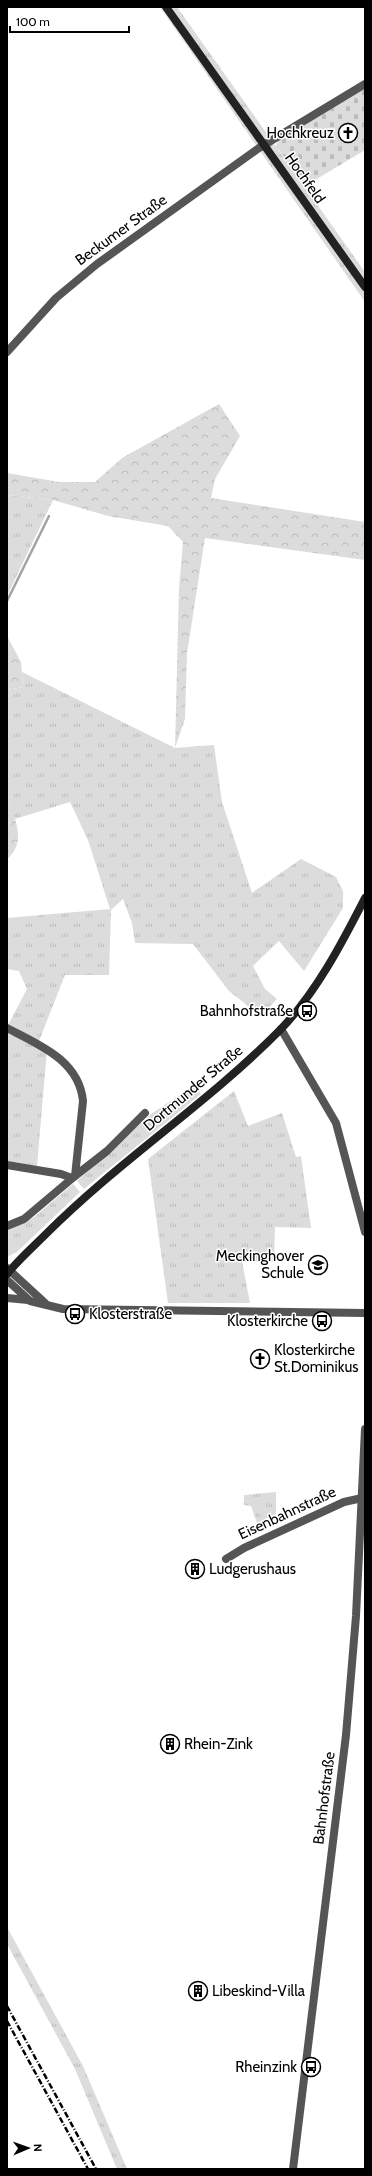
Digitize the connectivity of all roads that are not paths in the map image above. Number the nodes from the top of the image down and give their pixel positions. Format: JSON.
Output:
{"nodes":[{"id":1,"x":166,"y":7,"type":"edge"},
{"id":2,"x":365,"y":84,"type":"edge"},
{"id":3,"x":264,"y":144,"type":"junction"},
{"id":4,"x":365,"y":287,"type":"edge"},
{"id":5,"x":7,"y":352,"type":"edge"},
{"id":6,"x":365,"y":898,"type":"edge"},
{"id":7,"x":7,"y":1028,"type":"edge"},
{"id":8,"x":281,"y":1029,"type":"junction"},
{"id":9,"x":145,"y":1114,"type":"dead end"},
{"id":10,"x":7,"y":1165,"type":"edge"},
{"id":11,"x":74,"y":1177,"type":"junction"},
{"id":12,"x":7,"y":1226,"type":"edge"},
{"id":13,"x":365,"y":1232,"type":"edge"},
{"id":14,"x":8,"y":1271,"type":"edge"},
{"id":15,"x":7,"y":1280,"type":"edge"},
{"id":16,"x":7,"y":1298,"type":"edge"},
{"id":17,"x":30,"y":1300,"type":"junction"},
{"id":18,"x":45,"y":1304,"type":"junction"},
{"id":19,"x":365,"y":1313,"type":"edge"},
{"id":20,"x":365,"y":1430,"type":"edge"},
{"id":21,"x":362,"y":1498,"type":"junction"},
{"id":22,"x":226,"y":1559,"type":"dead end"},
{"id":23,"x":293,"y":2169,"type":"edge"}],
"edges":[{"from":1,"to":3,"type":"main road","name":"Hochfeld"},
{"from":2,"to":3,"type":"street","name":"Beckumer Straße"},
{"from":3,"to":4,"type":"main road","name":"Hochfeld"},
{"from":3,"to":5,"type":"street","name":"Beckumer Straße"},
{"from":6,"to":8,"type":"main road","name":"Dortmunder Straße"},
{"from":7,"to":11,"type":"street"},
{"from":8,"to":13,"type":"street"},
{"from":8,"to":14,"type":"main road","name":"Dortmunder Straße"},
{"from":9,"to":11,"type":"street"},
{"from":10,"to":11,"type":"street"},
{"from":11,"to":12,"type":"street"},
{"from":14,"to":18,"type":"street"},
{"from":15,"to":17,"type":"street"},
{"from":16,"to":17,"type":"street"},
{"from":17,"to":18,"type":"street"},
{"from":18,"to":19,"type":"street"},
{"from":20,"to":21,"type":"street","name":"Bahnhofstraße"},
{"from":21,"to":22,"type":"street","name":"Eisenbahnstraße"},
{"from":21,"to":23,"type":"street","name":"Bahnhofstraße"}]}
